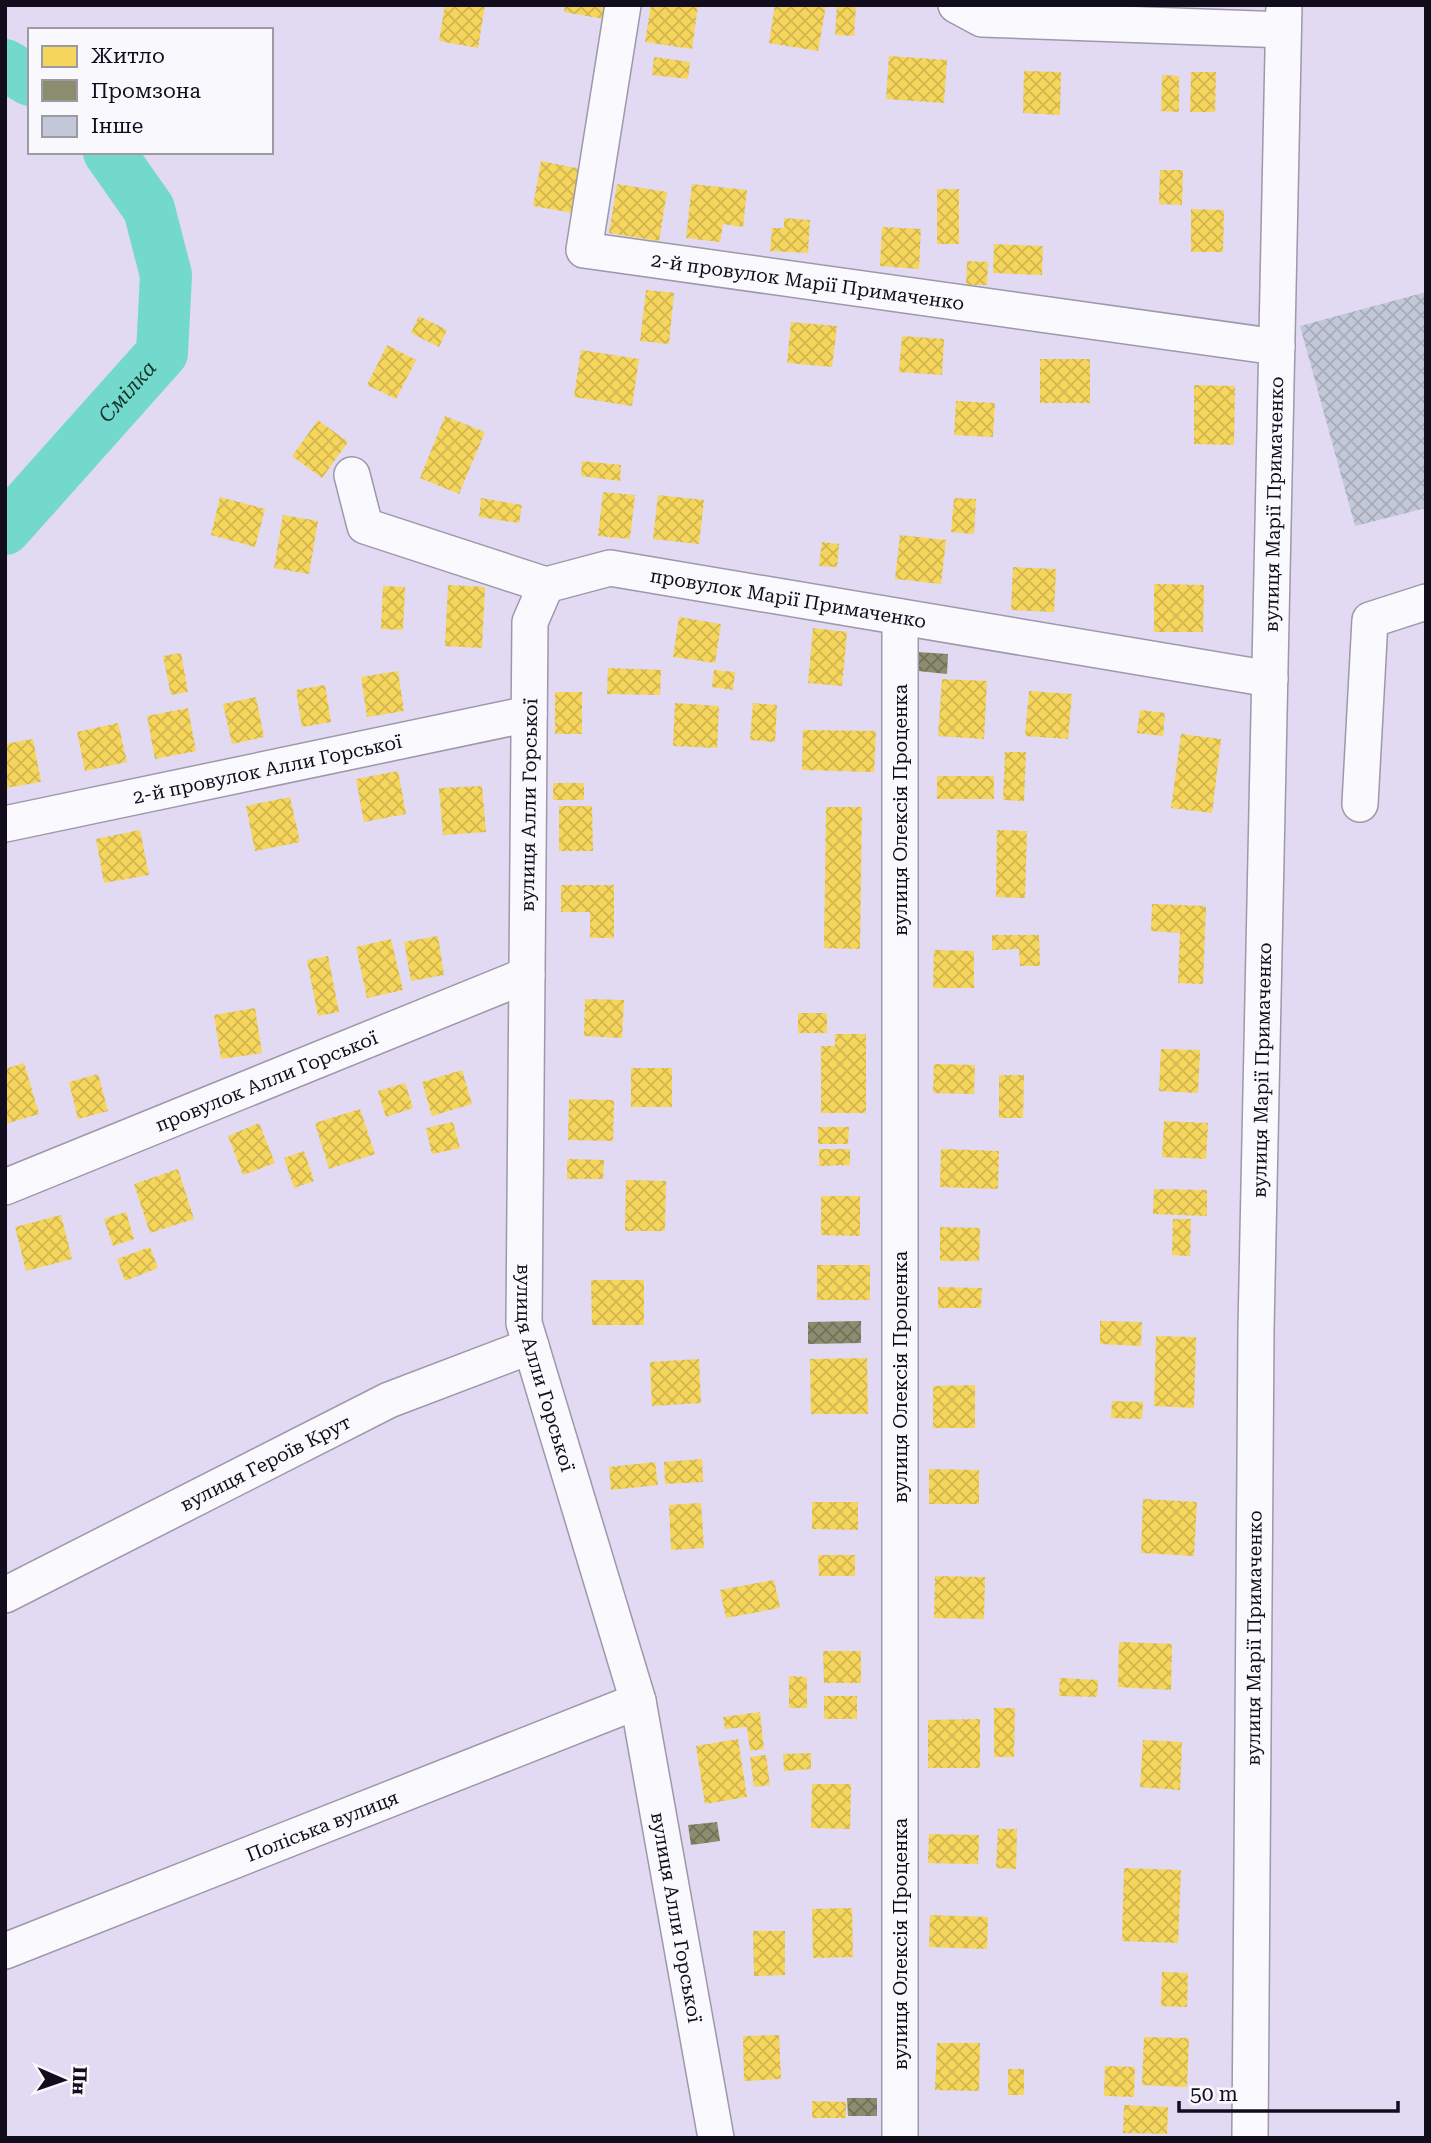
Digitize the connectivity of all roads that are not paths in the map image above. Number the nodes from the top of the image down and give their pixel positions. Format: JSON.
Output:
{"nodes":[{"id":1,"x":623,"y":5,"type":"edge"},
{"id":2,"x":956,"y":5,"type":"edge"},
{"id":3,"x":1284,"y":18,"type":"edge"},
{"id":4,"x":1277,"y":347,"type":"junction"},
{"id":5,"x":352,"y":475,"type":"dead end"},
{"id":6,"x":545,"y":585,"type":"junction"},
{"id":7,"x":1426,"y":602,"type":"edge"},
{"id":8,"x":900,"y":617,"type":"junction"},
{"id":9,"x":1270,"y":679,"type":"junction"},
{"id":10,"x":529,"y":713,"type":"junction"},
{"id":11,"x":1360,"y":804,"type":"dead end"},
{"id":12,"x":5,"y":824,"type":"edge"},
{"id":13,"x":527,"y":975,"type":"junction"},
{"id":14,"x":5,"y":1186,"type":"edge"},
{"id":15,"x":531,"y":1346,"type":"junction"},
{"id":16,"x":5,"y":1595,"type":"edge"},
{"id":17,"x":638,"y":1701,"type":"junction"},
{"id":18,"x":5,"y":1951,"type":"edge"},
{"id":19,"x":716,"y":2138,"type":"edge"},
{"id":20,"x":900,"y":2138,"type":"edge"},
{"id":21,"x":1250,"y":2138,"type":"edge"}],
"edges":[{"from":1,"to":4,"type":"street","name":"2-й провулок Марії Примаченко"},
{"from":2,"to":3,"type":"street"},
{"from":3,"to":4,"type":"street","name":"вулиця Марії Примаченко"},
{"from":4,"to":9,"type":"street","name":"вулиця Марії Примаченко"},
{"from":5,"to":6,"type":"street"},
{"from":6,"to":8,"type":"street","name":"провулок Марії Примаченко"},
{"from":6,"to":10,"type":"street","name":"вулиця Алли Горської"},
{"from":7,"to":11,"type":"street"},
{"from":8,"to":9,"type":"street","name":"провулок Марії Примаченко"},
{"from":8,"to":20,"type":"street","name":"вулиця Олексія Проценка"},
{"from":9,"to":21,"type":"street","name":"вулиця Марії Примаченко"},
{"from":10,"to":12,"type":"street","name":"2-й провулок Алли Горської"},
{"from":10,"to":13,"type":"street","name":"вулиця Алли Горської"},
{"from":13,"to":14,"type":"street","name":"провулок Алли Горської"},
{"from":13,"to":15,"type":"street","name":"вулиця Алли Горської"},
{"from":15,"to":16,"type":"street","name":"вулиця Героїв Крут"},
{"from":15,"to":17,"type":"street","name":"вулиця Алли Горської"},
{"from":17,"to":18,"type":"street","name":"Поліська вулиця"},
{"from":17,"to":19,"type":"street","name":"вулиця Алли Горської"}]}
